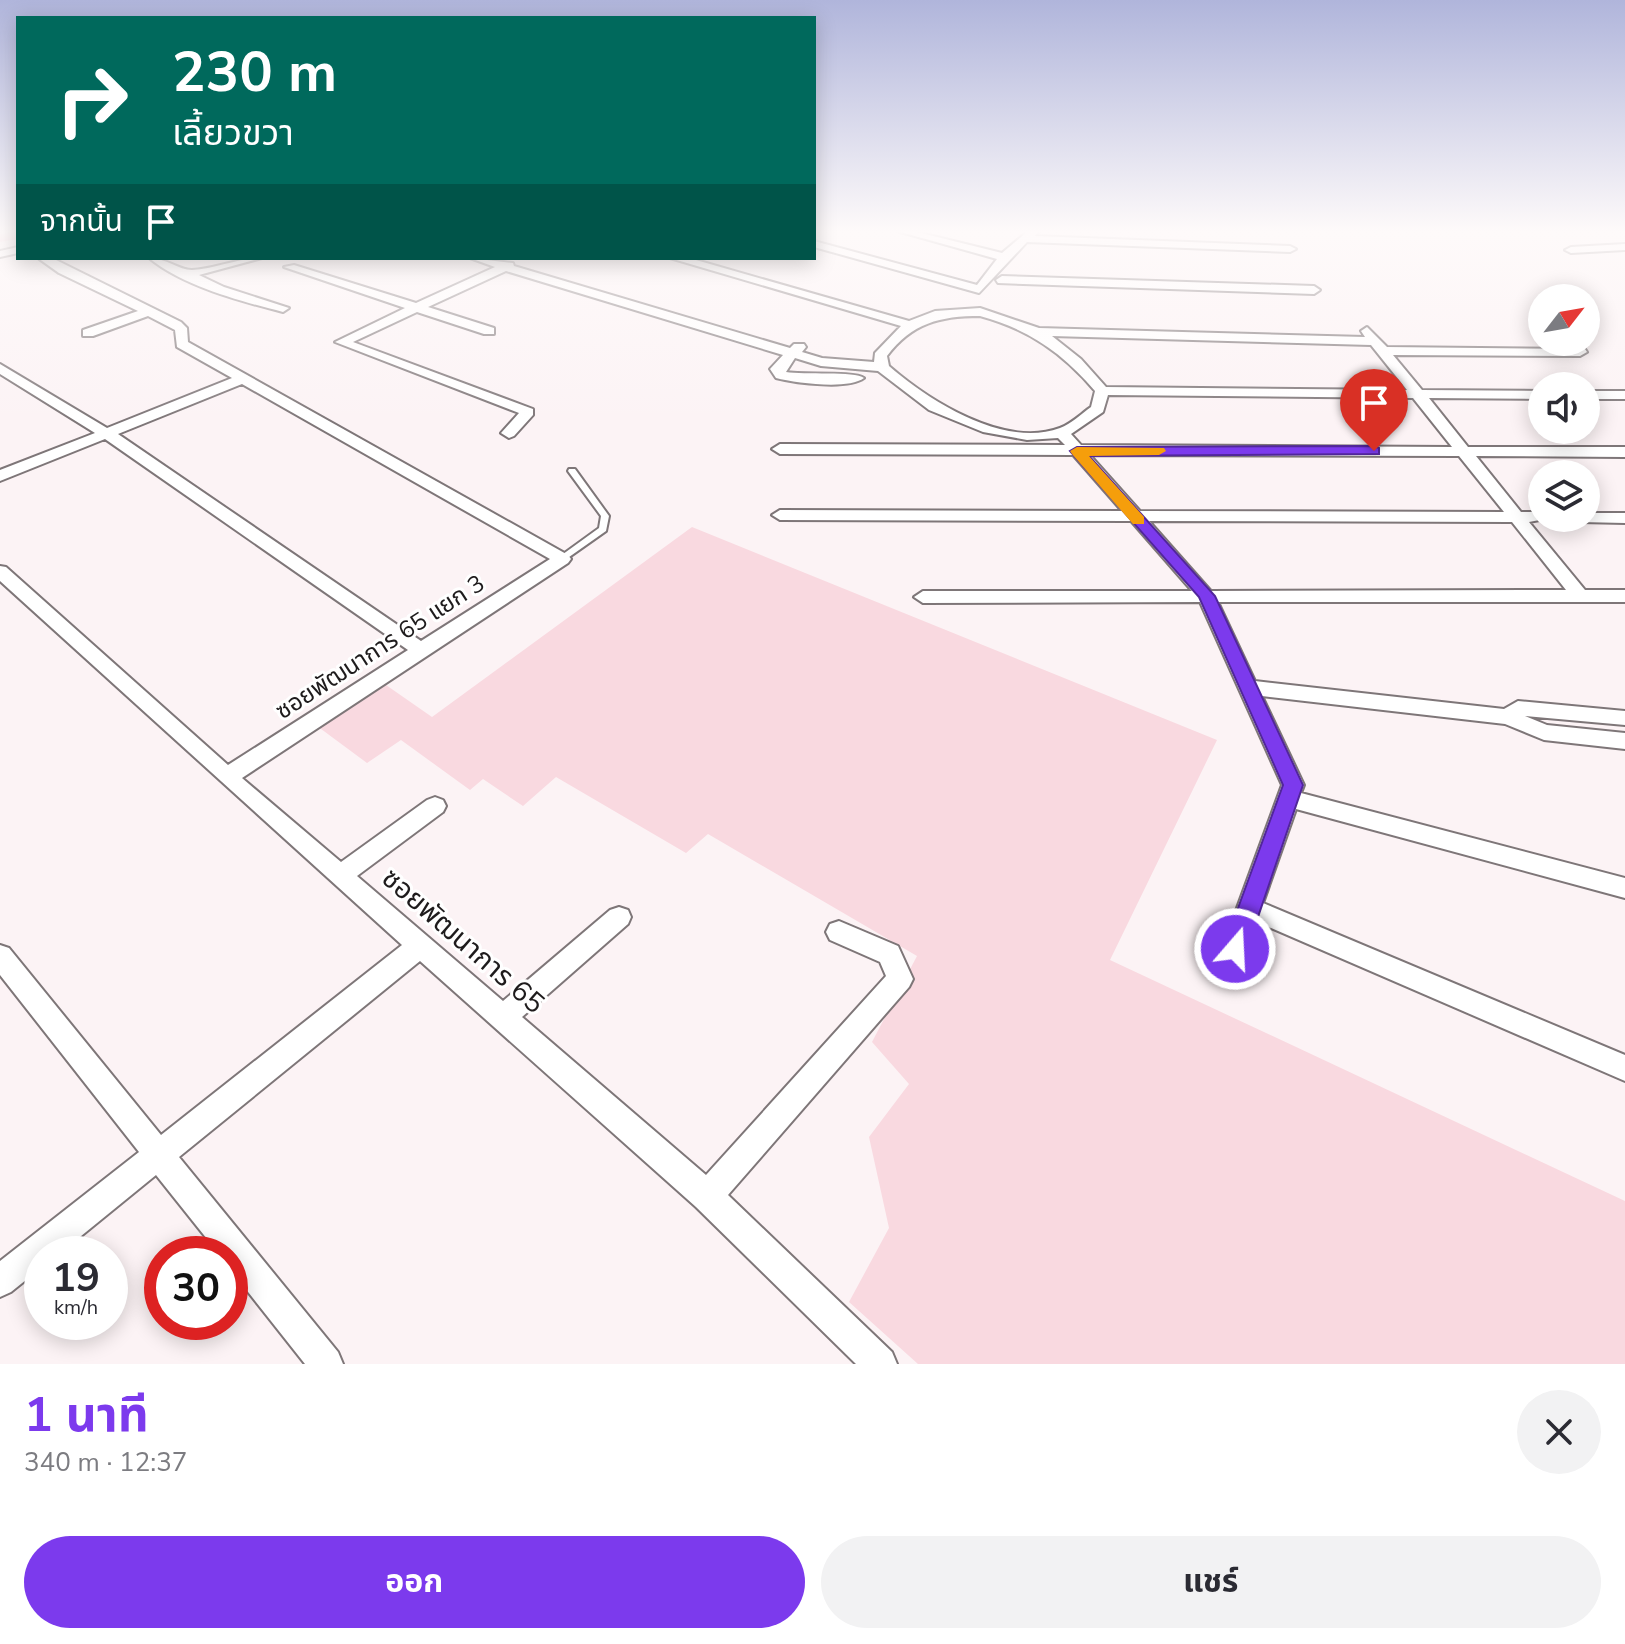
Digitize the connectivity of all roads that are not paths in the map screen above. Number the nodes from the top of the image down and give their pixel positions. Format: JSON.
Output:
{"nodes":[{"id":1,"x":115,"y":295,"type":"edge"},
{"id":2,"x":236,"y":295,"type":"edge"},
{"id":3,"x":380,"y":295,"type":"edge"},
{"id":4,"x":440,"y":295,"type":"edge"},
{"id":5,"x":613,"y":295,"type":"edge"},
{"id":6,"x":807,"y":295,"type":"edge"},
{"id":7,"x":971,"y":295,"type":"edge"},
{"id":8,"x":992,"y":295,"type":"edge"},
{"id":9,"x":965,"y":299,"type":"junction"},
{"id":10,"x":417,"y":306,"type":"junction"},
{"id":11,"x":283,"y":308,"type":"dead end"},
{"id":12,"x":151,"y":311,"type":"junction"},
{"id":13,"x":947,"y":313,"type":"junction"},
{"id":14,"x":1000,"y":317,"type":"junction"},
{"id":15,"x":902,"y":321,"type":"junction"},
{"id":16,"x":489,"y":331,"type":"dead end"},
{"id":17,"x":1040,"y":332,"type":"junction"},
{"id":18,"x":88,"y":333,"type":"dead end"},
{"id":19,"x":1374,"y":341,"type":"junction"},
{"id":20,"x":1528,"y":349,"type":"edge"},
{"id":21,"x":796,"y":351,"type":"junction"},
{"id":22,"x":860,"y":356,"type":"junction"},
{"id":23,"x":879,"y":367,"type":"junction"},
{"id":24,"x":0,"y":368,"type":"edge"},
{"id":25,"x":243,"y":379,"type":"junction"},
{"id":26,"x":1102,"y":391,"type":"junction"},
{"id":27,"x":1418,"y":395,"type":"junction"},
{"id":28,"x":1528,"y":395,"type":"edge"},
{"id":29,"x":1600,"y":395,"type":"edge"},
{"id":30,"x":1625,"y":395,"type":"edge"},
{"id":31,"x":509,"y":433,"type":"dead end"},
{"id":32,"x":1062,"y":433,"type":"junction"},
{"id":33,"x":107,"y":434,"type":"junction"},
{"id":34,"x":780,"y":449,"type":"dead end"},
{"id":35,"x":1464,"y":450,"type":"junction"},
{"id":36,"x":1077,"y":451,"type":"junction"},
{"id":37,"x":1625,"y":452,"type":"edge"},
{"id":38,"x":572,"y":471,"type":"dead end"},
{"id":39,"x":0,"y":476,"type":"edge"},
{"id":40,"x":780,"y":515,"type":"dead end"},
{"id":41,"x":1135,"y":517,"type":"junction"},
{"id":42,"x":1520,"y":517,"type":"junction"},
{"id":43,"x":1528,"y":517,"type":"edge"},
{"id":44,"x":1600,"y":518,"type":"edge"},
{"id":45,"x":1625,"y":518,"type":"edge"},
{"id":46,"x":562,"y":559,"type":"junction"},
{"id":47,"x":0,"y":571,"type":"edge"},
{"id":48,"x":1206,"y":596,"type":"junction"},
{"id":49,"x":1580,"y":596,"type":"junction"},
{"id":50,"x":1625,"y":596,"type":"edge"},
{"id":51,"x":923,"y":597,"type":"dead end"},
{"id":52,"x":422,"y":651,"type":"junction"},
{"id":53,"x":1248,"y":687,"type":"junction"},
{"id":54,"x":1508,"y":717,"type":"junction"},
{"id":55,"x":1625,"y":718,"type":"edge"},
{"id":56,"x":1625,"y":741,"type":"edge"},
{"id":57,"x":227,"y":777,"type":"junction"},
{"id":58,"x":1288,"y":798,"type":"junction"},
{"id":59,"x":435,"y":806,"type":"dead end"},
{"id":60,"x":339,"y":876,"type":"junction"},
{"id":61,"x":1625,"y":888,"type":"edge"},
{"id":62,"x":1249,"y":908,"type":"junction"},
{"id":63,"x":619,"y":917,"type":"dead end"},
{"id":64,"x":839,"y":932,"type":"dead end"},
{"id":65,"x":420,"y":946,"type":"junction"},
{"id":66,"x":1235,"y":949,"type":"dead end"},
{"id":67,"x":0,"y":956,"type":"edge"},
{"id":68,"x":502,"y":1018,"type":"junction"},
{"id":69,"x":1625,"y":1068,"type":"edge"},
{"id":70,"x":158,"y":1154,"type":"junction"},
{"id":71,"x":707,"y":1196,"type":"junction"},
{"id":72,"x":0,"y":1281,"type":"edge"},
{"id":73,"x":326,"y":1364,"type":"edge"},
{"id":74,"x":880,"y":1364,"type":"edge"}],
"edges":[{"from":1,"to":12,"type":"street"},
{"from":2,"to":11,"type":"street"},
{"from":3,"to":10,"type":"street"},
{"from":4,"to":10,"type":"street"},
{"from":5,"to":21,"type":"street"},
{"from":6,"to":15,"type":"street"},
{"from":7,"to":9,"type":"street"},
{"from":8,"to":14,"type":"street"},
{"from":9,"to":13,"type":"street"},
{"from":9,"to":15,"type":"street"},
{"from":10,"to":16,"type":"street"},
{"from":10,"to":31,"type":"street"},
{"from":12,"to":18,"type":"street"},
{"from":12,"to":25,"type":"street"},
{"from":13,"to":14,"type":"street"},
{"from":13,"to":15,"type":"street"},
{"from":14,"to":17,"type":"street"},
{"from":15,"to":22,"type":"street"},
{"from":15,"to":23,"type":"street"},
{"from":17,"to":19,"type":"street"},
{"from":17,"to":26,"type":"street"},
{"from":19,"to":20,"type":"street"},
{"from":19,"to":27,"type":"street"},
{"from":21,"to":22,"type":"street"},
{"from":21,"to":23,"type":"street"},
{"from":21,"to":23,"type":"street"},
{"from":22,"to":23,"type":"street"},
{"from":23,"to":32,"type":"street"},
{"from":24,"to":33,"type":"street"},
{"from":25,"to":33,"type":"street"},
{"from":25,"to":46,"type":"street"},
{"from":26,"to":27,"type":"street"},
{"from":26,"to":32,"type":"street"},
{"from":27,"to":28,"type":"street"},
{"from":27,"to":35,"type":"street"},
{"from":29,"to":30,"type":"street"},
{"from":32,"to":36,"type":"street"},
{"from":33,"to":39,"type":"street"},
{"from":33,"to":52,"type":"street"},
{"from":34,"to":36,"type":"street"},
{"from":35,"to":36,"type":"street"},
{"from":35,"to":37,"type":"street"},
{"from":35,"to":42,"type":"street"},
{"from":36,"to":41,"type":"street"},
{"from":38,"to":46,"type":"lane"},
{"from":40,"to":41,"type":"street"},
{"from":41,"to":42,"type":"street"},
{"from":41,"to":48,"type":"street"},
{"from":42,"to":43,"type":"street"},
{"from":42,"to":49,"type":"street"},
{"from":44,"to":45,"type":"street"},
{"from":46,"to":52,"type":"street","name":"ซอยพัฒนาการ 65 แยก 3"},
{"from":47,"to":57,"type":"street","name":"ซอยพัฒนาการ 65"},
{"from":48,"to":49,"type":"street"},
{"from":48,"to":51,"type":"street"},
{"from":48,"to":53,"type":"street"},
{"from":49,"to":50,"type":"street"},
{"from":52,"to":57,"type":"street","name":"ซอยพัฒนาการ 65 แยก 3"},
{"from":53,"to":54,"type":"street"},
{"from":53,"to":58,"type":"street"},
{"from":54,"to":55,"type":"street"},
{"from":54,"to":56,"type":"street"},
{"from":57,"to":60,"type":"street","name":"ซอยพัฒนาการ 65"},
{"from":58,"to":61,"type":"street"},
{"from":58,"to":62,"type":"street"},
{"from":59,"to":60,"type":"street"},
{"from":60,"to":65,"type":"street","name":"ซอยพัฒนาการ 65"},
{"from":62,"to":66,"type":"street"},
{"from":62,"to":69,"type":"street"},
{"from":63,"to":68,"type":"street"},
{"from":64,"to":71,"type":"street"},
{"from":65,"to":68,"type":"street","name":"ซอยพัฒนาการ 65"},
{"from":65,"to":70,"type":"street"},
{"from":67,"to":70,"type":"street"},
{"from":68,"to":71,"type":"street","name":"ซอยพัฒนาการ 65"},
{"from":70,"to":72,"type":"street"},
{"from":70,"to":73,"type":"street"},
{"from":71,"to":74,"type":"street","name":"ซอยพัฒนาการ 65"}]}
